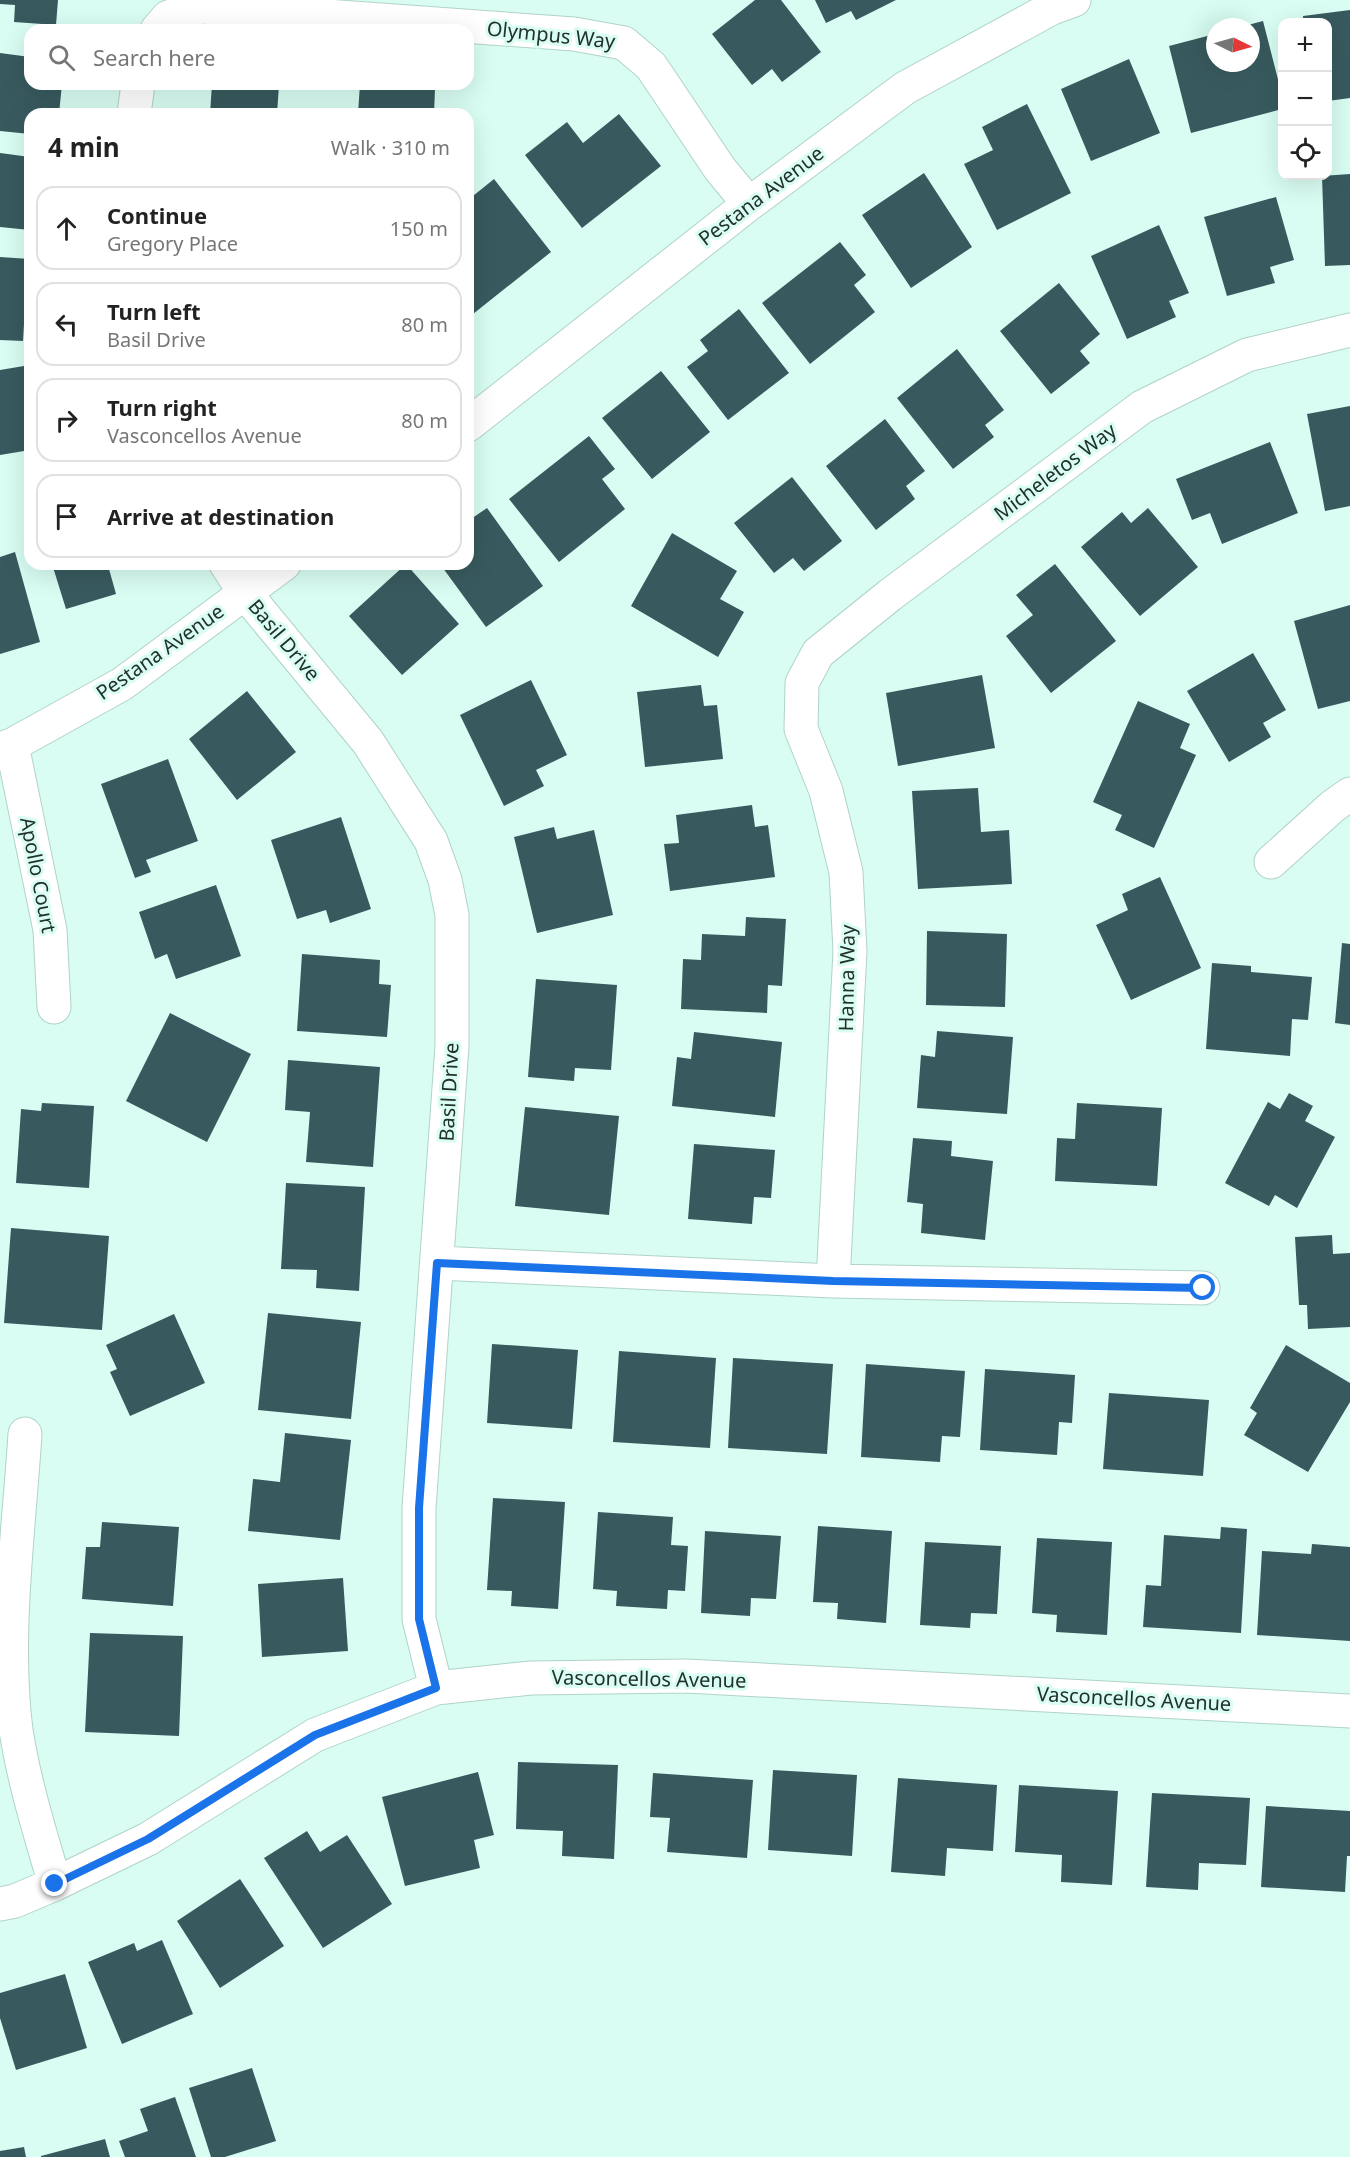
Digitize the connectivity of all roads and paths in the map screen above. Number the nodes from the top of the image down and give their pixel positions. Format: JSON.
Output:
{"nodes":[{"id":1,"x":1074,"y":0,"type":"edge"},
{"id":2,"x":162,"y":23,"type":"edge"},
{"id":3,"x":436,"y":24,"type":"edge"},
{"id":4,"x":474,"y":27,"type":"edge"},
{"id":5,"x":137,"y":90,"type":"edge"},
{"id":6,"x":135,"y":108,"type":"edge"},
{"id":7,"x":749,"y":204,"type":"junction"},
{"id":8,"x":1350,"y":330,"type":"edge"},
{"id":9,"x":474,"y":420,"type":"edge"},
{"id":10,"x":230,"y":570,"type":"edge"},
{"id":11,"x":276,"y":570,"type":"edge"},
{"id":12,"x":245,"y":593,"type":"junction"},
{"id":13,"x":802,"y":683,"type":"joint"},
{"id":14,"x":6,"y":747,"type":"edge"},
{"id":15,"x":1350,"y":794,"type":"edge"},
{"id":16,"x":1271,"y":862,"type":"dead end"},
{"id":17,"x":54,"y":1007,"type":"dead end"},
{"id":18,"x":437,"y":1263,"type":"junction"},
{"id":19,"x":833,"y":1281,"type":"junction"},
{"id":20,"x":1203,"y":1288,"type":"dead end"},
{"id":21,"x":25,"y":1434,"type":"dead end"},
{"id":22,"x":436,"y":1688,"type":"junction"},
{"id":23,"x":1350,"y":1711,"type":"edge"},
{"id":24,"x":55,"y":1884,"type":"junction"},
{"id":25,"x":0,"y":1904,"type":"edge"}],
"edges":[{"from":1,"to":7,"type":"street","name":"Pestana Avenue"},
{"from":2,"to":3,"type":"street","name":"Olympus Way"},
{"from":4,"to":7,"type":"street","name":"Olympus Way"},
{"from":5,"to":6,"type":"street"},
{"from":7,"to":9,"type":"street","name":"Pestana Avenue"},
{"from":8,"to":13,"type":"street","name":"Micheletos Way"},
{"from":10,"to":12,"type":"street","name":"Basil Drive"},
{"from":11,"to":12,"type":"street","name":"Pestana Avenue"},
{"from":12,"to":14,"type":"street","name":"Pestana Avenue"},
{"from":12,"to":18,"type":"street","name":"Basil Drive"},
{"from":13,"to":19,"type":"street","name":"Hanna Way"},
{"from":14,"to":17,"type":"street","name":"Apollo Court"},
{"from":15,"to":16,"type":"street"},
{"from":18,"to":19,"type":"street"},
{"from":18,"to":22,"type":"street","name":"Basil Drive"},
{"from":19,"to":20,"type":"street"},
{"from":21,"to":24,"type":"street"},
{"from":22,"to":23,"type":"street","name":"Vasconcellos Avenue"},
{"from":22,"to":24,"type":"street","name":"Vasconcellos Avenue"},
{"from":24,"to":25,"type":"street","name":"Vasconcellos Avenue"}]}
